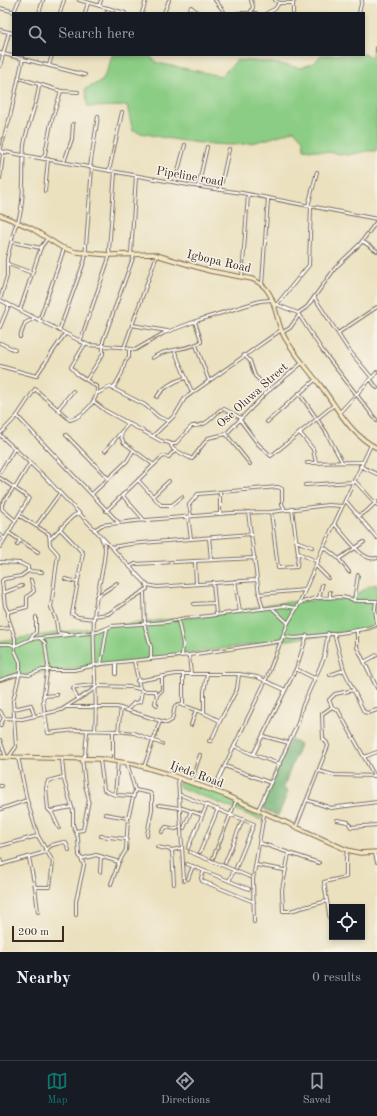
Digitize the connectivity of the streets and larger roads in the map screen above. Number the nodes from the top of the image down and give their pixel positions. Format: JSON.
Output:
{"nodes":[{"id":1,"x":19,"y":0,"type":"edge"},
{"id":2,"x":42,"y":0,"type":"edge"},
{"id":3,"x":64,"y":0,"type":"edge"},
{"id":4,"x":79,"y":0,"type":"edge"},
{"id":5,"x":101,"y":0,"type":"edge"},
{"id":6,"x":146,"y":0,"type":"edge"},
{"id":7,"x":169,"y":0,"type":"edge"},
{"id":8,"x":215,"y":0,"type":"edge"},
{"id":9,"x":251,"y":0,"type":"edge"},
{"id":10,"x":275,"y":0,"type":"edge"},
{"id":11,"x":295,"y":0,"type":"edge"},
{"id":12,"x":362,"y":0,"type":"edge"},
{"id":13,"x":279,"y":2,"type":"junction"},
{"id":14,"x":88,"y":3,"type":"junction"},
{"id":15,"x":293,"y":3,"type":"junction"},
{"id":16,"x":99,"y":6,"type":"junction"},
{"id":17,"x":0,"y":8,"type":"edge"},
{"id":18,"x":109,"y":8,"type":"junction"},
{"id":19,"x":274,"y":9,"type":"junction"},
{"id":20,"x":14,"y":12,"type":"joint"},
{"id":21,"x":39,"y":12,"type":"edge"},
{"id":22,"x":60,"y":12,"type":"edge"},
{"id":23,"x":85,"y":12,"type":"edge"},
{"id":24,"x":107,"y":12,"type":"edge"},
{"id":25,"x":122,"y":12,"type":"edge"},
{"id":26,"x":142,"y":12,"type":"edge"},
{"id":27,"x":164,"y":12,"type":"edge"},
{"id":28,"x":188,"y":12,"type":"edge"},
{"id":29,"x":197,"y":12,"type":"edge"},
{"id":30,"x":224,"y":12,"type":"edge"},
{"id":31,"x":250,"y":12,"type":"edge"},
{"id":32,"x":269,"y":12,"type":"edge"},
{"id":33,"x":273,"y":12,"type":"edge"},
{"id":34,"x":293,"y":12,"type":"edge"},
{"id":35,"x":359,"y":12,"type":"edge"},
{"id":36,"x":0,"y":30,"type":"edge"},
{"id":37,"x":9,"y":32,"type":"junction"},
{"id":38,"x":12,"y":33,"type":"edge"},
{"id":39,"x":0,"y":53,"type":"edge"},
{"id":40,"x":4,"y":54,"type":"junction"},
{"id":41,"x":12,"y":56,"type":"edge"},
{"id":42,"x":14,"y":56,"type":"edge"},
{"id":43,"x":52,"y":56,"type":"edge"},
{"id":44,"x":23,"y":58,"type":"junction"},
{"id":45,"x":49,"y":65,"type":"junction"},
{"id":46,"x":0,"y":66,"type":"edge"},
{"id":47,"x":85,"y":75,"type":"dead end"},
{"id":48,"x":19,"y":78,"type":"junction"},
{"id":49,"x":39,"y":86,"type":"junction"},
{"id":50,"x":61,"y":91,"type":"junction"},
{"id":51,"x":78,"y":92,"type":"dead end"},
{"id":52,"x":122,"y":112,"type":"dead end"},
{"id":53,"x":98,"y":116,"type":"dead end"},
{"id":54,"x":73,"y":124,"type":"dead end"},
{"id":55,"x":185,"y":144,"type":"dead end"},
{"id":56,"x":207,"y":147,"type":"dead end"},
{"id":57,"x":229,"y":150,"type":"dead end"},
{"id":58,"x":0,"y":151,"type":"edge"},
{"id":59,"x":24,"y":155,"type":"junction"},
{"id":60,"x":42,"y":158,"type":"junction"},
{"id":61,"x":48,"y":159,"type":"junction"},
{"id":62,"x":64,"y":162,"type":"junction"},
{"id":63,"x":91,"y":167,"type":"junction"},
{"id":64,"x":109,"y":171,"type":"junction"},
{"id":65,"x":115,"y":172,"type":"junction"},
{"id":66,"x":317,"y":172,"type":"dead end"},
{"id":67,"x":136,"y":175,"type":"junction"},
{"id":68,"x":0,"y":180,"type":"edge"},
{"id":69,"x":175,"y":182,"type":"junction"},
{"id":70,"x":198,"y":187,"type":"junction"},
{"id":71,"x":220,"y":190,"type":"junction"},
{"id":72,"x":45,"y":191,"type":"dead end"},
{"id":73,"x":248,"y":195,"type":"junction"},
{"id":74,"x":268,"y":199,"type":"junction"},
{"id":75,"x":310,"y":207,"type":"junction"},
{"id":76,"x":0,"y":215,"type":"edge"},
{"id":77,"x":372,"y":218,"type":"junction"},
{"id":78,"x":377,"y":220,"type":"edge"},
{"id":79,"x":18,"y":223,"type":"junction"},
{"id":80,"x":374,"y":224,"type":"junction"},
{"id":81,"x":47,"y":238,"type":"junction"},
{"id":82,"x":362,"y":241,"type":"junction"},
{"id":83,"x":12,"y":242,"type":"junction"},
{"id":84,"x":41,"y":248,"type":"junction"},
{"id":85,"x":64,"y":249,"type":"junction"},
{"id":86,"x":377,"y":251,"type":"edge"},
{"id":87,"x":85,"y":254,"type":"junction"},
{"id":88,"x":133,"y":254,"type":"junction"},
{"id":89,"x":110,"y":255,"type":"junction"},
{"id":90,"x":157,"y":255,"type":"junction"},
{"id":91,"x":8,"y":264,"type":"junction"},
{"id":92,"x":32,"y":273,"type":"junction"},
{"id":93,"x":242,"y":277,"type":"junction"},
{"id":94,"x":262,"y":284,"type":"junction"},
{"id":95,"x":314,"y":297,"type":"junction"},
{"id":96,"x":0,"y":300,"type":"edge"},
{"id":97,"x":274,"y":302,"type":"junction"},
{"id":98,"x":9,"y":305,"type":"junction"},
{"id":99,"x":377,"y":307,"type":"edge"},
{"id":100,"x":20,"y":310,"type":"junction"},
{"id":101,"x":298,"y":314,"type":"junction"},
{"id":102,"x":33,"y":318,"type":"junction"},
{"id":103,"x":39,"y":321,"type":"junction"},
{"id":104,"x":195,"y":322,"type":"junction"},
{"id":105,"x":132,"y":325,"type":"junction"},
{"id":106,"x":0,"y":327,"type":"edge"},
{"id":107,"x":59,"y":331,"type":"junction"},
{"id":108,"x":168,"y":331,"type":"junction"},
{"id":109,"x":281,"y":331,"type":"junction"},
{"id":110,"x":338,"y":333,"type":"junction"},
{"id":111,"x":65,"y":334,"type":"junction"},
{"id":112,"x":20,"y":338,"type":"dead end"},
{"id":113,"x":80,"y":342,"type":"junction"},
{"id":114,"x":0,"y":343,"type":"edge"},
{"id":115,"x":86,"y":344,"type":"junction"},
{"id":116,"x":196,"y":345,"type":"junction"},
{"id":117,"x":103,"y":347,"type":"junction"},
{"id":118,"x":124,"y":348,"type":"junction"},
{"id":119,"x":129,"y":349,"type":"junction"},
{"id":120,"x":15,"y":350,"type":"dead end"},
{"id":121,"x":175,"y":352,"type":"junction"},
{"id":122,"x":244,"y":355,"type":"junction"},
{"id":123,"x":152,"y":358,"type":"dead end"},
{"id":124,"x":302,"y":363,"type":"junction"},
{"id":125,"x":0,"y":366,"type":"edge"},
{"id":126,"x":377,"y":372,"type":"edge"},
{"id":127,"x":186,"y":378,"type":"junction"},
{"id":128,"x":87,"y":379,"type":"junction"},
{"id":129,"x":316,"y":379,"type":"junction"},
{"id":130,"x":371,"y":379,"type":"junction"},
{"id":131,"x":209,"y":381,"type":"junction"},
{"id":132,"x":377,"y":388,"type":"edge"},
{"id":133,"x":113,"y":389,"type":"junction"},
{"id":134,"x":270,"y":390,"type":"junction"},
{"id":135,"x":73,"y":391,"type":"dead end"},
{"id":136,"x":98,"y":392,"type":"junction"},
{"id":137,"x":192,"y":392,"type":"junction"},
{"id":138,"x":299,"y":393,"type":"junction"},
{"id":139,"x":357,"y":395,"type":"junction"},
{"id":140,"x":156,"y":397,"type":"dead end"},
{"id":141,"x":94,"y":401,"type":"junction"},
{"id":142,"x":335,"y":405,"type":"junction"},
{"id":143,"x":58,"y":409,"type":"junction"},
{"id":144,"x":340,"y":412,"type":"junction"},
{"id":145,"x":18,"y":416,"type":"junction"},
{"id":146,"x":317,"y":418,"type":"junction"},
{"id":147,"x":241,"y":419,"type":"junction"},
{"id":148,"x":377,"y":420,"type":"edge"},
{"id":149,"x":169,"y":421,"type":"junction"},
{"id":150,"x":267,"y":422,"type":"dead end"},
{"id":151,"x":129,"y":423,"type":"junction"},
{"id":152,"x":0,"y":427,"type":"edge"},
{"id":153,"x":4,"y":430,"type":"junction"},
{"id":154,"x":122,"y":431,"type":"junction"},
{"id":155,"x":300,"y":433,"type":"junction"},
{"id":156,"x":0,"y":434,"type":"edge"},
{"id":157,"x":226,"y":434,"type":"junction"},
{"id":158,"x":66,"y":435,"type":"dead end"},
{"id":159,"x":153,"y":436,"type":"junction"},
{"id":160,"x":172,"y":444,"type":"junction"},
{"id":161,"x":371,"y":445,"type":"junction"},
{"id":162,"x":15,"y":448,"type":"junction"},
{"id":163,"x":377,"y":448,"type":"edge"},
{"id":164,"x":105,"y":451,"type":"dead end"},
{"id":165,"x":133,"y":451,"type":"junction"},
{"id":166,"x":178,"y":451,"type":"junction"},
{"id":167,"x":342,"y":462,"type":"junction"},
{"id":168,"x":362,"y":462,"type":"junction"},
{"id":169,"x":30,"y":463,"type":"junction"},
{"id":170,"x":307,"y":463,"type":"dead end"},
{"id":171,"x":316,"y":463,"type":"junction"},
{"id":172,"x":250,"y":464,"type":"dead end"},
{"id":173,"x":154,"y":465,"type":"junction"},
{"id":174,"x":360,"y":466,"type":"junction"},
{"id":175,"x":0,"y":472,"type":"edge"},
{"id":176,"x":377,"y":474,"type":"edge"},
{"id":177,"x":0,"y":478,"type":"edge"},
{"id":178,"x":108,"y":478,"type":"junction"},
{"id":179,"x":138,"y":480,"type":"junction"},
{"id":180,"x":170,"y":480,"type":"dead end"},
{"id":181,"x":354,"y":481,"type":"junction"},
{"id":182,"x":305,"y":485,"type":"dead end"},
{"id":183,"x":14,"y":488,"type":"junction"},
{"id":184,"x":220,"y":492,"type":"junction"},
{"id":185,"x":60,"y":493,"type":"junction"},
{"id":186,"x":92,"y":494,"type":"junction"},
{"id":187,"x":122,"y":495,"type":"junction"},
{"id":188,"x":153,"y":496,"type":"junction"},
{"id":189,"x":182,"y":497,"type":"dead end"},
{"id":190,"x":345,"y":500,"type":"junction"},
{"id":191,"x":377,"y":501,"type":"edge"},
{"id":192,"x":374,"y":503,"type":"junction"},
{"id":193,"x":377,"y":505,"type":"edge"},
{"id":194,"x":342,"y":506,"type":"junction"},
{"id":195,"x":1,"y":507,"type":"edge"},
{"id":196,"x":292,"y":509,"type":"junction"},
{"id":197,"x":285,"y":510,"type":"junction"},
{"id":198,"x":106,"y":511,"type":"junction"},
{"id":199,"x":248,"y":512,"type":"junction"},
{"id":200,"x":271,"y":512,"type":"junction"},
{"id":201,"x":79,"y":513,"type":"junction"},
{"id":202,"x":220,"y":514,"type":"junction"},
{"id":203,"x":20,"y":516,"type":"junction"},
{"id":204,"x":191,"y":516,"type":"junction"},
{"id":205,"x":358,"y":516,"type":"junction"},
{"id":206,"x":188,"y":517,"type":"junction"},
{"id":207,"x":16,"y":521,"type":"junction"},
{"id":208,"x":145,"y":521,"type":"junction"},
{"id":209,"x":118,"y":523,"type":"junction"},
{"id":210,"x":334,"y":525,"type":"junction"},
{"id":211,"x":36,"y":526,"type":"junction"},
{"id":212,"x":60,"y":529,"type":"junction"},
{"id":213,"x":94,"y":530,"type":"junction"},
{"id":214,"x":9,"y":533,"type":"junction"},
{"id":215,"x":49,"y":534,"type":"junction"},
{"id":216,"x":251,"y":534,"type":"junction"},
{"id":217,"x":0,"y":535,"type":"edge"},
{"id":218,"x":52,"y":536,"type":"junction"},
{"id":219,"x":101,"y":537,"type":"junction"},
{"id":220,"x":209,"y":538,"type":"junction"},
{"id":221,"x":377,"y":538,"type":"edge"},
{"id":222,"x":5,"y":539,"type":"junction"},
{"id":223,"x":191,"y":539,"type":"junction"},
{"id":224,"x":20,"y":540,"type":"junction"},
{"id":225,"x":50,"y":540,"type":"junction"},
{"id":226,"x":296,"y":541,"type":"junction"},
{"id":227,"x":364,"y":542,"type":"dead end"},
{"id":228,"x":17,"y":545,"type":"dead end"},
{"id":229,"x":0,"y":547,"type":"edge"},
{"id":230,"x":112,"y":547,"type":"junction"},
{"id":231,"x":312,"y":547,"type":"dead end"},
{"id":232,"x":324,"y":547,"type":"junction"},
{"id":233,"x":356,"y":548,"type":"junction"},
{"id":234,"x":38,"y":552,"type":"dead end"},
{"id":235,"x":298,"y":553,"type":"junction"},
{"id":236,"x":255,"y":558,"type":"junction"},
{"id":237,"x":377,"y":558,"type":"edge"},
{"id":238,"x":211,"y":559,"type":"junction"},
{"id":239,"x":340,"y":559,"type":"junction"},
{"id":240,"x":195,"y":561,"type":"junction"},
{"id":241,"x":0,"y":562,"type":"edge"},
{"id":242,"x":318,"y":562,"type":"junction"},
{"id":243,"x":316,"y":566,"type":"junction"},
{"id":244,"x":130,"y":567,"type":"junction"},
{"id":245,"x":28,"y":571,"type":"junction"},
{"id":246,"x":42,"y":572,"type":"dead end"},
{"id":247,"x":349,"y":572,"type":"dead end"},
{"id":248,"x":358,"y":575,"type":"dead end"},
{"id":249,"x":328,"y":578,"type":"dead end"},
{"id":250,"x":32,"y":580,"type":"dead end"},
{"id":251,"x":65,"y":580,"type":"dead end"},
{"id":252,"x":257,"y":580,"type":"junction"},
{"id":253,"x":235,"y":581,"type":"junction"},
{"id":254,"x":77,"y":582,"type":"junction"},
{"id":255,"x":213,"y":582,"type":"junction"},
{"id":256,"x":118,"y":583,"type":"dead end"},
{"id":257,"x":196,"y":583,"type":"junction"},
{"id":258,"x":146,"y":584,"type":"junction"},
{"id":259,"x":322,"y":585,"type":"dead end"},
{"id":260,"x":22,"y":586,"type":"dead end"},
{"id":261,"x":305,"y":590,"type":"junction"},
{"id":262,"x":144,"y":592,"type":"junction"},
{"id":263,"x":330,"y":592,"type":"dead end"},
{"id":264,"x":3,"y":593,"type":"junction"},
{"id":265,"x":259,"y":594,"type":"junction"},
{"id":266,"x":96,"y":597,"type":"junction"},
{"id":267,"x":319,"y":598,"type":"junction"},
{"id":268,"x":330,"y":598,"type":"junction"},
{"id":269,"x":354,"y":600,"type":"junction"},
{"id":270,"x":376,"y":601,"type":"edge"},
{"id":271,"x":215,"y":603,"type":"junction"},
{"id":272,"x":194,"y":604,"type":"dead end"},
{"id":273,"x":299,"y":604,"type":"junction"},
{"id":274,"x":5,"y":606,"type":"junction"},
{"id":275,"x":0,"y":607,"type":"edge"},
{"id":276,"x":272,"y":608,"type":"junction"},
{"id":277,"x":297,"y":608,"type":"junction"},
{"id":278,"x":7,"y":609,"type":"junction"},
{"id":279,"x":263,"y":609,"type":"junction"},
{"id":280,"x":14,"y":610,"type":"junction"},
{"id":281,"x":8,"y":612,"type":"junction"},
{"id":282,"x":240,"y":612,"type":"junction"},
{"id":283,"x":216,"y":614,"type":"junction"},
{"id":284,"x":36,"y":617,"type":"dead end"},
{"id":285,"x":94,"y":618,"type":"junction"},
{"id":286,"x":178,"y":620,"type":"junction"},
{"id":287,"x":146,"y":623,"type":"junction"},
{"id":288,"x":288,"y":623,"type":"junction"},
{"id":289,"x":377,"y":623,"type":"edge"},
{"id":290,"x":12,"y":628,"type":"junction"},
{"id":291,"x":0,"y":629,"type":"edge"},
{"id":292,"x":106,"y":630,"type":"junction"},
{"id":293,"x":356,"y":630,"type":"junction"},
{"id":294,"x":95,"y":632,"type":"junction"},
{"id":295,"x":58,"y":633,"type":"junction"},
{"id":296,"x":334,"y":633,"type":"junction"},
{"id":297,"x":328,"y":634,"type":"junction"},
{"id":298,"x":69,"y":635,"type":"junction"},
{"id":299,"x":307,"y":635,"type":"junction"},
{"id":300,"x":55,"y":636,"type":"junction"},
{"id":301,"x":284,"y":637,"type":"junction"},
{"id":302,"x":39,"y":638,"type":"junction"},
{"id":303,"x":49,"y":638,"type":"junction"},
{"id":304,"x":29,"y":640,"type":"junction"},
{"id":305,"x":282,"y":641,"type":"junction"},
{"id":306,"x":45,"y":643,"type":"junction"},
{"id":307,"x":0,"y":644,"type":"edge"},
{"id":308,"x":15,"y":646,"type":"junction"},
{"id":309,"x":182,"y":655,"type":"junction"},
{"id":310,"x":189,"y":655,"type":"junction"},
{"id":311,"x":377,"y":655,"type":"edge"},
{"id":312,"x":151,"y":658,"type":"junction"},
{"id":313,"x":134,"y":661,"type":"junction"},
{"id":314,"x":364,"y":662,"type":"junction"},
{"id":315,"x":116,"y":663,"type":"junction"},
{"id":316,"x":101,"y":664,"type":"junction"},
{"id":317,"x":93,"y":666,"type":"junction"},
{"id":318,"x":296,"y":669,"type":"junction"},
{"id":319,"x":344,"y":670,"type":"junction"},
{"id":320,"x":47,"y":671,"type":"junction"},
{"id":321,"x":19,"y":674,"type":"junction"},
{"id":322,"x":116,"y":674,"type":"dead end"},
{"id":323,"x":183,"y":674,"type":"junction"},
{"id":324,"x":192,"y":674,"type":"junction"},
{"id":325,"x":207,"y":674,"type":"junction"},
{"id":326,"x":239,"y":674,"type":"junction"},
{"id":327,"x":330,"y":675,"type":"dead end"},
{"id":328,"x":17,"y":677,"type":"junction"},
{"id":329,"x":162,"y":677,"type":"junction"},
{"id":330,"x":314,"y":678,"type":"junction"},
{"id":331,"x":0,"y":680,"type":"edge"},
{"id":332,"x":137,"y":681,"type":"junction"},
{"id":333,"x":265,"y":682,"type":"junction"},
{"id":334,"x":96,"y":686,"type":"junction"},
{"id":335,"x":138,"y":687,"type":"junction"},
{"id":336,"x":377,"y":688,"type":"edge"},
{"id":337,"x":285,"y":690,"type":"junction"},
{"id":338,"x":354,"y":690,"type":"junction"},
{"id":339,"x":142,"y":691,"type":"junction"},
{"id":340,"x":57,"y":695,"type":"dead end"},
{"id":341,"x":157,"y":695,"type":"junction"},
{"id":342,"x":43,"y":696,"type":"junction"},
{"id":343,"x":77,"y":698,"type":"junction"},
{"id":344,"x":157,"y":705,"type":"dead end"},
{"id":345,"x":183,"y":705,"type":"junction"},
{"id":346,"x":67,"y":706,"type":"junction"},
{"id":347,"x":97,"y":707,"type":"junction"},
{"id":348,"x":332,"y":707,"type":"junction"},
{"id":349,"x":121,"y":708,"type":"junction"},
{"id":350,"x":14,"y":709,"type":"junction"},
{"id":351,"x":127,"y":710,"type":"junction"},
{"id":352,"x":196,"y":710,"type":"junction"},
{"id":353,"x":377,"y":710,"type":"edge"},
{"id":354,"x":0,"y":711,"type":"edge"},
{"id":355,"x":44,"y":713,"type":"junction"},
{"id":356,"x":204,"y":713,"type":"junction"},
{"id":357,"x":34,"y":715,"type":"junction"},
{"id":358,"x":4,"y":718,"type":"junction"},
{"id":359,"x":15,"y":718,"type":"junction"},
{"id":360,"x":160,"y":721,"type":"junction"},
{"id":361,"x":220,"y":722,"type":"junction"},
{"id":362,"x":191,"y":725,"type":"dead end"},
{"id":363,"x":0,"y":726,"type":"edge"},
{"id":364,"x":95,"y":730,"type":"junction"},
{"id":365,"x":87,"y":731,"type":"junction"},
{"id":366,"x":114,"y":731,"type":"junction"},
{"id":367,"x":118,"y":731,"type":"junction"},
{"id":368,"x":263,"y":736,"type":"junction"},
{"id":369,"x":0,"y":740,"type":"edge"},
{"id":370,"x":209,"y":740,"type":"dead end"},
{"id":371,"x":152,"y":742,"type":"junction"},
{"id":372,"x":289,"y":743,"type":"junction"},
{"id":373,"x":162,"y":744,"type":"dead end"},
{"id":374,"x":234,"y":746,"type":"junction"},
{"id":375,"x":377,"y":752,"type":"edge"},
{"id":376,"x":254,"y":753,"type":"junction"},
{"id":377,"x":200,"y":755,"type":"dead end"},
{"id":378,"x":0,"y":757,"type":"edge"},
{"id":379,"x":8,"y":757,"type":"junction"},
{"id":380,"x":18,"y":757,"type":"junction"},
{"id":381,"x":364,"y":757,"type":"junction"},
{"id":382,"x":62,"y":758,"type":"junction"},
{"id":383,"x":82,"y":758,"type":"junction"},
{"id":384,"x":100,"y":759,"type":"junction"},
{"id":385,"x":116,"y":760,"type":"junction"},
{"id":386,"x":127,"y":762,"type":"junction"},
{"id":387,"x":280,"y":764,"type":"junction"},
{"id":388,"x":224,"y":766,"type":"junction"},
{"id":389,"x":144,"y":767,"type":"junction"},
{"id":390,"x":318,"y":770,"type":"junction"},
{"id":391,"x":376,"y":775,"type":"edge"},
{"id":392,"x":64,"y":777,"type":"junction"},
{"id":393,"x":178,"y":778,"type":"junction"},
{"id":394,"x":191,"y":782,"type":"junction"},
{"id":395,"x":270,"y":783,"type":"junction"},
{"id":396,"x":135,"y":790,"type":"junction"},
{"id":397,"x":213,"y":790,"type":"junction"},
{"id":398,"x":116,"y":795,"type":"junction"},
{"id":399,"x":181,"y":795,"type":"dead end"},
{"id":400,"x":134,"y":796,"type":"junction"},
{"id":401,"x":27,"y":800,"type":"junction"},
{"id":402,"x":236,"y":800,"type":"junction"},
{"id":403,"x":307,"y":800,"type":"junction"},
{"id":404,"x":377,"y":802,"type":"edge"},
{"id":405,"x":159,"y":805,"type":"dead end"},
{"id":406,"x":207,"y":805,"type":"junction"},
{"id":407,"x":72,"y":806,"type":"junction"},
{"id":408,"x":181,"y":808,"type":"junction"},
{"id":409,"x":1,"y":809,"type":"dead end"},
{"id":410,"x":218,"y":809,"type":"junction"},
{"id":411,"x":258,"y":810,"type":"junction"},
{"id":412,"x":191,"y":811,"type":"junction"},
{"id":413,"x":51,"y":812,"type":"junction"},
{"id":414,"x":265,"y":812,"type":"junction"},
{"id":415,"x":231,"y":813,"type":"junction"},
{"id":416,"x":105,"y":814,"type":"dead end"},
{"id":417,"x":202,"y":815,"type":"junction"},
{"id":418,"x":128,"y":818,"type":"junction"},
{"id":419,"x":244,"y":819,"type":"junction"},
{"id":420,"x":337,"y":820,"type":"dead end"},
{"id":421,"x":377,"y":825,"type":"edge"},
{"id":422,"x":181,"y":826,"type":"junction"},
{"id":423,"x":296,"y":827,"type":"junction"},
{"id":424,"x":59,"y":828,"type":"dead end"},
{"id":425,"x":184,"y":828,"type":"dead end"},
{"id":426,"x":76,"y":831,"type":"junction"},
{"id":427,"x":162,"y":832,"type":"dead end"},
{"id":428,"x":147,"y":835,"type":"dead end"},
{"id":429,"x":38,"y":836,"type":"junction"},
{"id":430,"x":101,"y":836,"type":"dead end"},
{"id":431,"x":126,"y":839,"type":"junction"},
{"id":432,"x":260,"y":843,"type":"junction"},
{"id":433,"x":0,"y":846,"type":"edge"},
{"id":434,"x":157,"y":847,"type":"dead end"},
{"id":435,"x":182,"y":848,"type":"junction"},
{"id":436,"x":188,"y":848,"type":"dead end"},
{"id":437,"x":69,"y":850,"type":"dead end"},
{"id":438,"x":172,"y":850,"type":"junction"},
{"id":439,"x":348,"y":850,"type":"junction"},
{"id":440,"x":46,"y":851,"type":"junction"},
{"id":441,"x":190,"y":852,"type":"dead end"},
{"id":442,"x":200,"y":852,"type":"dead end"},
{"id":443,"x":376,"y":852,"type":"edge"},
{"id":444,"x":288,"y":853,"type":"junction"},
{"id":445,"x":101,"y":856,"type":"junction"},
{"id":446,"x":28,"y":858,"type":"junction"},
{"id":447,"x":213,"y":858,"type":"dead end"},
{"id":448,"x":0,"y":859,"type":"edge"},
{"id":449,"x":81,"y":859,"type":"junction"},
{"id":450,"x":119,"y":862,"type":"junction"},
{"id":451,"x":377,"y":862,"type":"edge"},
{"id":452,"x":225,"y":863,"type":"dead end"},
{"id":453,"x":187,"y":864,"type":"dead end"},
{"id":454,"x":319,"y":864,"type":"dead end"},
{"id":455,"x":1,"y":865,"type":"edge"},
{"id":456,"x":256,"y":865,"type":"junction"},
{"id":457,"x":194,"y":866,"type":"junction"},
{"id":458,"x":235,"y":869,"type":"junction"},
{"id":459,"x":284,"y":870,"type":"junction"},
{"id":460,"x":204,"y":871,"type":"junction"},
{"id":461,"x":100,"y":872,"type":"dead end"},
{"id":462,"x":250,"y":877,"type":"dead end"},
{"id":463,"x":188,"y":879,"type":"dead end"},
{"id":464,"x":184,"y":881,"type":"dead end"},
{"id":465,"x":229,"y":881,"type":"junction"},
{"id":466,"x":111,"y":884,"type":"dead end"},
{"id":467,"x":174,"y":884,"type":"dead end"},
{"id":468,"x":35,"y":887,"type":"junction"},
{"id":469,"x":249,"y":889,"type":"dead end"},
{"id":470,"x":254,"y":902,"type":"junction"},
{"id":471,"x":327,"y":902,"type":"junction"},
{"id":472,"x":38,"y":912,"type":"dead end"},
{"id":473,"x":329,"y":914,"type":"edge"},
{"id":474,"x":76,"y":915,"type":"dead end"},
{"id":475,"x":254,"y":922,"type":"dead end"}],
"edges":[{"from":1,"to":20,"type":"street"},
{"from":2,"to":21,"type":"street"},
{"from":3,"to":22,"type":"street"},
{"from":4,"to":14,"type":"street"},
{"from":5,"to":16,"type":"street"},
{"from":6,"to":26,"type":"street"},
{"from":7,"to":27,"type":"street"},
{"from":8,"to":30,"type":"street"},
{"from":9,"to":31,"type":"street"},
{"from":10,"to":13,"type":"street"},
{"from":11,"to":15,"type":"street"},
{"from":12,"to":35,"type":"street"},
{"from":13,"to":15,"type":"street"},
{"from":13,"to":19,"type":"street"},
{"from":14,"to":16,"type":"street"},
{"from":14,"to":23,"type":"street"},
{"from":15,"to":34,"type":"street"},
{"from":16,"to":18,"type":"street"},
{"from":17,"to":20,"type":"street"},
{"from":18,"to":24,"type":"street"},
{"from":18,"to":25,"type":"street"},
{"from":19,"to":32,"type":"street"},
{"from":19,"to":33,"type":"street"},
{"from":28,"to":29,"type":"street"},
{"from":36,"to":37,"type":"street"},
{"from":37,"to":38,"type":"street"},
{"from":37,"to":40,"type":"street"},
{"from":39,"to":40,"type":"street"},
{"from":40,"to":41,"type":"street"},
{"from":40,"to":46,"type":"street"},
{"from":42,"to":44,"type":"street"},
{"from":43,"to":45,"type":"street"},
{"from":44,"to":45,"type":"street"},
{"from":44,"to":48,"type":"street"},
{"from":45,"to":47,"type":"street"},
{"from":48,"to":49,"type":"street"},
{"from":48,"to":58,"type":"street"},
{"from":49,"to":50,"type":"street"},
{"from":49,"to":59,"type":"street"},
{"from":50,"to":51,"type":"street"},
{"from":50,"to":60,"type":"street"},
{"from":52,"to":64,"type":"street"},
{"from":53,"to":63,"type":"street"},
{"from":54,"to":62,"type":"street"},
{"from":55,"to":69,"type":"street"},
{"from":56,"to":70,"type":"street"},
{"from":57,"to":71,"type":"street"},
{"from":58,"to":59,"type":"street","name":"Pipeline road"},
{"from":58,"to":68,"type":"street"},
{"from":59,"to":60,"type":"street","name":"Pipeline road"},
{"from":59,"to":79,"type":"street"},
{"from":60,"to":61,"type":"street","name":"Pipeline road"},
{"from":61,"to":62,"type":"street","name":"Pipeline road"},
{"from":61,"to":72,"type":"street"},
{"from":62,"to":63,"type":"street","name":"Pipeline road"},
{"from":63,"to":64,"type":"street","name":"Pipeline road"},
{"from":63,"to":87,"type":"street"},
{"from":64,"to":65,"type":"street","name":"Pipeline road"},
{"from":65,"to":67,"type":"street","name":"Pipeline road"},
{"from":65,"to":89,"type":"street"},
{"from":66,"to":75,"type":"street"},
{"from":67,"to":69,"type":"street","name":"Pipeline road"},
{"from":67,"to":88,"type":"street"},
{"from":69,"to":70,"type":"street","name":"Pipeline road"},
{"from":70,"to":71,"type":"street","name":"Pipeline road"},
{"from":71,"to":73,"type":"street","name":"Pipeline road"},
{"from":73,"to":74,"type":"street","name":"Pipeline road"},
{"from":73,"to":93,"type":"street"},
{"from":74,"to":75,"type":"street","name":"Pipeline road"},
{"from":74,"to":94,"type":"street"},
{"from":75,"to":77,"type":"street","name":"Pipeline road"},
{"from":75,"to":97,"type":"street"},
{"from":76,"to":79,"type":"street","name":"Igbopa Road"},
{"from":77,"to":78,"type":"street","name":"Pipeline road"},
{"from":77,"to":80,"type":"street"},
{"from":78,"to":80,"type":"street"},
{"from":79,"to":81,"type":"street","name":"Igbopa Road"},
{"from":79,"to":83,"type":"street"},
{"from":80,"to":82,"type":"street"},
{"from":81,"to":84,"type":"street"},
{"from":81,"to":85,"type":"street","name":"Igbopa Road"},
{"from":82,"to":86,"type":"street"},
{"from":82,"to":95,"type":"street"},
{"from":83,"to":84,"type":"street"},
{"from":83,"to":91,"type":"street"},
{"from":84,"to":92,"type":"street"},
{"from":85,"to":87,"type":"street","name":"Igbopa Road"},
{"from":85,"to":103,"type":"street"},
{"from":87,"to":89,"type":"street","name":"Igbopa Road"},
{"from":87,"to":107,"type":"street"},
{"from":88,"to":89,"type":"street","name":"Igbopa Road"},
{"from":88,"to":90,"type":"street","name":"Igbopa Road"},
{"from":88,"to":117,"type":"street"},
{"from":89,"to":113,"type":"street"},
{"from":90,"to":93,"type":"street","name":"Igbopa Road"},
{"from":90,"to":105,"type":"street"},
{"from":91,"to":92,"type":"street"},
{"from":91,"to":96,"type":"street"},
{"from":92,"to":100,"type":"street"},
{"from":93,"to":94,"type":"street","name":"Igbopa Road"},
{"from":94,"to":97,"type":"street","name":"Igbopa Road"},
{"from":95,"to":101,"type":"street"},
{"from":95,"to":110,"type":"street"},
{"from":96,"to":98,"type":"street"},
{"from":97,"to":101,"type":"street"},
{"from":97,"to":104,"type":"street"},
{"from":97,"to":109,"type":"street","name":"Igbopa Road"},
{"from":98,"to":100,"type":"street"},
{"from":98,"to":106,"type":"street"},
{"from":99,"to":110,"type":"street"},
{"from":100,"to":102,"type":"street"},
{"from":101,"to":109,"type":"street"},
{"from":101,"to":139,"type":"street"},
{"from":102,"to":103,"type":"street"},
{"from":102,"to":112,"type":"street"},
{"from":103,"to":107,"type":"street"},
{"from":104,"to":108,"type":"street"},
{"from":104,"to":116,"type":"street"},
{"from":105,"to":108,"type":"street"},
{"from":105,"to":118,"type":"street"},
{"from":107,"to":111,"type":"street"},
{"from":108,"to":119,"type":"street"},
{"from":109,"to":122,"type":"street"},
{"from":109,"to":124,"type":"street","name":"Igbopa Road"},
{"from":110,"to":130,"type":"street"},
{"from":111,"to":113,"type":"street"},
{"from":111,"to":125,"type":"street"},
{"from":113,"to":115,"type":"street"},
{"from":114,"to":120,"type":"street"},
{"from":115,"to":117,"type":"street"},
{"from":115,"to":128,"type":"street"},
{"from":116,"to":121,"type":"street"},
{"from":116,"to":131,"type":"street"},
{"from":117,"to":118,"type":"street"},
{"from":117,"to":128,"type":"street"},
{"from":118,"to":119,"type":"street"},
{"from":119,"to":133,"type":"street"},
{"from":121,"to":123,"type":"street"},
{"from":121,"to":127,"type":"street"},
{"from":122,"to":131,"type":"street"},
{"from":122,"to":134,"type":"street"},
{"from":124,"to":129,"type":"street","name":"Igbopa Road"},
{"from":124,"to":134,"type":"street","name":"Ose Oluwa Street"},
{"from":126,"to":130,"type":"street"},
{"from":127,"to":137,"type":"street"},
{"from":127,"to":140,"type":"street"},
{"from":128,"to":136,"type":"street"},
{"from":129,"to":138,"type":"street"},
{"from":129,"to":142,"type":"street","name":"Igbopa Road"},
{"from":130,"to":132,"type":"street"},
{"from":130,"to":139,"type":"street"},
{"from":131,"to":137,"type":"street"},
{"from":133,"to":136,"type":"street"},
{"from":133,"to":149,"type":"street"},
{"from":134,"to":147,"type":"street","name":"Ose Oluwa Street"},
{"from":135,"to":143,"type":"street"},
{"from":136,"to":141,"type":"street"},
{"from":137,"to":149,"type":"street"},
{"from":138,"to":146,"type":"street"},
{"from":138,"to":150,"type":"street"},
{"from":139,"to":144,"type":"street"},
{"from":139,"to":148,"type":"street"},
{"from":141,"to":143,"type":"street"},
{"from":141,"to":151,"type":"street"},
{"from":142,"to":144,"type":"street","name":"Igbopa Road"},
{"from":142,"to":146,"type":"street"},
{"from":143,"to":145,"type":"street"},
{"from":144,"to":161,"type":"street","name":"Igbopa Road"},
{"from":145,"to":153,"type":"street"},
{"from":145,"to":186,"type":"street"},
{"from":146,"to":155,"type":"street"},
{"from":146,"to":167,"type":"street"},
{"from":147,"to":155,"type":"street"},
{"from":147,"to":157,"type":"street","name":"Ose Oluwa Street"},
{"from":147,"to":160,"type":"street"},
{"from":149,"to":159,"type":"street"},
{"from":151,"to":154,"type":"street"},
{"from":151,"to":159,"type":"street"},
{"from":152,"to":153,"type":"street"},
{"from":153,"to":156,"type":"street"},
{"from":154,"to":164,"type":"street"},
{"from":154,"to":165,"type":"street"},
{"from":155,"to":171,"type":"street"},
{"from":156,"to":162,"type":"street"},
{"from":157,"to":166,"type":"street","name":"Ose Oluwa Street"},
{"from":157,"to":172,"type":"street"},
{"from":158,"to":178,"type":"street"},
{"from":159,"to":160,"type":"street"},
{"from":160,"to":166,"type":"street"},
{"from":161,"to":163,"type":"street","name":"Igbopa Road"},
{"from":161,"to":168,"type":"street"},
{"from":162,"to":169,"type":"street"},
{"from":162,"to":175,"type":"street"},
{"from":165,"to":173,"type":"street"},
{"from":165,"to":178,"type":"street"},
{"from":166,"to":173,"type":"street"},
{"from":167,"to":168,"type":"street"},
{"from":167,"to":171,"type":"street"},
{"from":168,"to":174,"type":"street"},
{"from":169,"to":183,"type":"street"},
{"from":169,"to":185,"type":"street"},
{"from":170,"to":171,"type":"street"},
{"from":173,"to":179,"type":"street"},
{"from":174,"to":176,"type":"street"},
{"from":174,"to":181,"type":"street"},
{"from":177,"to":183,"type":"street"},
{"from":178,"to":186,"type":"street"},
{"from":179,"to":187,"type":"street"},
{"from":179,"to":188,"type":"street"},
{"from":180,"to":188,"type":"street"},
{"from":181,"to":182,"type":"street"},
{"from":181,"to":190,"type":"street"},
{"from":181,"to":192,"type":"street"},
{"from":183,"to":195,"type":"street"},
{"from":183,"to":203,"type":"street"},
{"from":184,"to":197,"type":"street"},
{"from":184,"to":202,"type":"street"},
{"from":184,"to":204,"type":"street"},
{"from":185,"to":201,"type":"street"},
{"from":185,"to":211,"type":"street"},
{"from":186,"to":198,"type":"street"},
{"from":187,"to":198,"type":"street"},
{"from":187,"to":208,"type":"street"},
{"from":188,"to":189,"type":"street"},
{"from":190,"to":194,"type":"street"},
{"from":190,"to":205,"type":"street"},
{"from":191,"to":192,"type":"street"},
{"from":192,"to":193,"type":"street"},
{"from":192,"to":205,"type":"street"},
{"from":194,"to":196,"type":"street"},
{"from":194,"to":210,"type":"street"},
{"from":195,"to":207,"type":"street"},
{"from":196,"to":197,"type":"street"},
{"from":196,"to":226,"type":"street"},
{"from":197,"to":200,"type":"street"},
{"from":198,"to":209,"type":"street"},
{"from":199,"to":200,"type":"street"},
{"from":199,"to":202,"type":"street"},
{"from":199,"to":216,"type":"street"},
{"from":200,"to":235,"type":"street"},
{"from":201,"to":212,"type":"street"},
{"from":201,"to":213,"type":"street"},
{"from":202,"to":204,"type":"street"},
{"from":203,"to":207,"type":"street"},
{"from":203,"to":211,"type":"street"},
{"from":204,"to":206,"type":"street"},
{"from":205,"to":221,"type":"street"},
{"from":206,"to":208,"type":"street"},
{"from":206,"to":223,"type":"street"},
{"from":207,"to":214,"type":"street"},
{"from":208,"to":209,"type":"street"},
{"from":209,"to":213,"type":"street"},
{"from":210,"to":232,"type":"street"},
{"from":210,"to":233,"type":"street"},
{"from":211,"to":215,"type":"street"},
{"from":212,"to":218,"type":"street"},
{"from":212,"to":254,"type":"street"},
{"from":213,"to":219,"type":"street"},
{"from":214,"to":222,"type":"street"},
{"from":214,"to":224,"type":"street"},
{"from":215,"to":218,"type":"street"},
{"from":215,"to":225,"type":"street"},
{"from":216,"to":220,"type":"street"},
{"from":216,"to":236,"type":"street"},
{"from":217,"to":222,"type":"street"},
{"from":218,"to":225,"type":"street"},
{"from":219,"to":230,"type":"street"},
{"from":219,"to":266,"type":"street"},
{"from":220,"to":223,"type":"street"},
{"from":220,"to":238,"type":"street"},
{"from":222,"to":229,"type":"street"},
{"from":223,"to":230,"type":"street"},
{"from":224,"to":228,"type":"street"},
{"from":224,"to":234,"type":"street"},
{"from":225,"to":295,"type":"street"},
{"from":226,"to":231,"type":"street"},
{"from":226,"to":235,"type":"street"},
{"from":227,"to":233,"type":"street"},
{"from":230,"to":244,"type":"street"},
{"from":232,"to":239,"type":"street"},
{"from":232,"to":242,"type":"street"},
{"from":233,"to":237,"type":"street"},
{"from":233,"to":239,"type":"street"},
{"from":235,"to":242,"type":"street"},
{"from":236,"to":238,"type":"street"},
{"from":236,"to":252,"type":"street"},
{"from":238,"to":240,"type":"street"},
{"from":239,"to":247,"type":"street"},
{"from":240,"to":244,"type":"street"},
{"from":240,"to":257,"type":"street"},
{"from":241,"to":245,"type":"street"},
{"from":242,"to":243,"type":"street"},
{"from":243,"to":249,"type":"street"},
{"from":243,"to":261,"type":"street"},
{"from":244,"to":258,"type":"street"},
{"from":245,"to":246,"type":"street"},
{"from":245,"to":264,"type":"street"},
{"from":248,"to":269,"type":"street"},
{"from":250,"to":280,"type":"street"},
{"from":251,"to":254,"type":"street"},
{"from":252,"to":253,"type":"street"},
{"from":252,"to":265,"type":"street"},
{"from":253,"to":255,"type":"street"},
{"from":253,"to":282,"type":"street"},
{"from":254,"to":285,"type":"street"},
{"from":255,"to":257,"type":"street"},
{"from":255,"to":271,"type":"street"},
{"from":256,"to":266,"type":"street"},
{"from":257,"to":258,"type":"street"},
{"from":258,"to":262,"type":"street"},
{"from":259,"to":267,"type":"street"},
{"from":260,"to":264,"type":"street"},
{"from":261,"to":265,"type":"street"},
{"from":261,"to":273,"type":"street"},
{"from":262,"to":285,"type":"street"},
{"from":262,"to":287,"type":"street"},
{"from":263,"to":268,"type":"street"},
{"from":264,"to":274,"type":"street"},
{"from":265,"to":279,"type":"street"},
{"from":266,"to":285,"type":"street"},
{"from":267,"to":268,"type":"street"},
{"from":267,"to":273,"type":"street"},
{"from":268,"to":269,"type":"street"},
{"from":269,"to":270,"type":"street"},
{"from":270,"to":289,"type":"street"},
{"from":271,"to":272,"type":"street"},
{"from":271,"to":283,"type":"street"},
{"from":273,"to":277,"type":"street"},
{"from":274,"to":275,"type":"street"},
{"from":274,"to":278,"type":"street"},
{"from":276,"to":277,"type":"street"},
{"from":276,"to":279,"type":"street"},
{"from":276,"to":288,"type":"street"},
{"from":277,"to":288,"type":"street"},
{"from":278,"to":280,"type":"street"},
{"from":278,"to":281,"type":"street"},
{"from":279,"to":282,"type":"street"},
{"from":280,"to":281,"type":"street"},
{"from":281,"to":290,"type":"street"},
{"from":282,"to":283,"type":"street"},
{"from":283,"to":286,"type":"street"},
{"from":284,"to":304,"type":"street"},
{"from":285,"to":294,"type":"street"},
{"from":286,"to":287,"type":"street"},
{"from":286,"to":309,"type":"street"},
{"from":287,"to":292,"type":"street"},
{"from":287,"to":312,"type":"street"},
{"from":288,"to":301,"type":"street"},
{"from":289,"to":293,"type":"street"},
{"from":290,"to":291,"type":"street"},
{"from":290,"to":308,"type":"street"},
{"from":292,"to":294,"type":"street"},
{"from":292,"to":316,"type":"street"},
{"from":293,"to":296,"type":"street"},
{"from":293,"to":314,"type":"street"},
{"from":294,"to":298,"type":"street"},
{"from":294,"to":317,"type":"street"},
{"from":295,"to":298,"type":"street"},
{"from":295,"to":300,"type":"street"},
{"from":296,"to":297,"type":"street"},
{"from":296,"to":319,"type":"street"},
{"from":297,"to":299,"type":"street"},
{"from":297,"to":330,"type":"street"},
{"from":298,"to":300,"type":"street"},
{"from":299,"to":301,"type":"street"},
{"from":299,"to":318,"type":"street"},
{"from":300,"to":303,"type":"street"},
{"from":301,"to":305,"type":"street"},
{"from":302,"to":303,"type":"street"},
{"from":302,"to":304,"type":"street"},
{"from":302,"to":306,"type":"street"},
{"from":303,"to":306,"type":"street"},
{"from":304,"to":308,"type":"street"},
{"from":305,"to":310,"type":"street"},
{"from":305,"to":333,"type":"street"},
{"from":306,"to":320,"type":"street"},
{"from":307,"to":308,"type":"street"},
{"from":308,"to":321,"type":"street"},
{"from":309,"to":310,"type":"street"},
{"from":309,"to":312,"type":"street"},
{"from":310,"to":324,"type":"street"},
{"from":311,"to":314,"type":"street"},
{"from":312,"to":313,"type":"street"},
{"from":313,"to":315,"type":"street"},
{"from":313,"to":332,"type":"street"},
{"from":314,"to":336,"type":"street"},
{"from":315,"to":316,"type":"street"},
{"from":315,"to":322,"type":"street"},
{"from":316,"to":317,"type":"street"},
{"from":317,"to":320,"type":"street"},
{"from":317,"to":334,"type":"street"},
{"from":318,"to":330,"type":"street"},
{"from":318,"to":337,"type":"street"},
{"from":319,"to":327,"type":"street"},
{"from":319,"to":338,"type":"street"},
{"from":320,"to":321,"type":"street"},
{"from":320,"to":342,"type":"street"},
{"from":321,"to":328,"type":"street"},
{"from":323,"to":324,"type":"street"},
{"from":323,"to":329,"type":"street"},
{"from":323,"to":345,"type":"street"},
{"from":324,"to":325,"type":"street"},
{"from":325,"to":326,"type":"street"},
{"from":325,"to":356,"type":"street"},
{"from":326,"to":333,"type":"street"},
{"from":326,"to":361,"type":"street"},
{"from":328,"to":331,"type":"street"},
{"from":328,"to":350,"type":"street"},
{"from":329,"to":332,"type":"street"},
{"from":329,"to":341,"type":"street"},
{"from":330,"to":372,"type":"street"},
{"from":332,"to":335,"type":"street"},
{"from":333,"to":337,"type":"street"},
{"from":333,"to":374,"type":"street"},
{"from":334,"to":335,"type":"street"},
{"from":334,"to":343,"type":"street"},
{"from":334,"to":343,"type":"street"},
{"from":334,"to":347,"type":"street"},
{"from":335,"to":339,"type":"street"},
{"from":337,"to":368,"type":"street"},
{"from":338,"to":348,"type":"street"},
{"from":338,"to":353,"type":"street"},
{"from":339,"to":341,"type":"street"},
{"from":339,"to":351,"type":"street"},
{"from":340,"to":342,"type":"street"},
{"from":341,"to":344,"type":"street"},
{"from":342,"to":355,"type":"street"},
{"from":343,"to":346,"type":"street"},
{"from":345,"to":352,"type":"street"},
{"from":345,"to":360,"type":"street"},
{"from":346,"to":347,"type":"street"},
{"from":346,"to":355,"type":"street"},
{"from":347,"to":349,"type":"street"},
{"from":347,"to":364,"type":"street"},
{"from":348,"to":381,"type":"street"},
{"from":348,"to":390,"type":"street"},
{"from":349,"to":351,"type":"street"},
{"from":349,"to":367,"type":"street"},
{"from":350,"to":357,"type":"street"},
{"from":350,"to":359,"type":"street"},
{"from":351,"to":360,"type":"street"},
{"from":352,"to":356,"type":"street"},
{"from":352,"to":362,"type":"street"},
{"from":354,"to":358,"type":"street"},
{"from":355,"to":357,"type":"street"},
{"from":355,"to":365,"type":"street"},
{"from":356,"to":361,"type":"street"},
{"from":357,"to":359,"type":"street"},
{"from":358,"to":359,"type":"street"},
{"from":358,"to":363,"type":"street"},
{"from":359,"to":379,"type":"street"},
{"from":360,"to":371,"type":"street"},
{"from":361,"to":370,"type":"street"},
{"from":364,"to":365,"type":"street"},
{"from":364,"to":366,"type":"street"},
{"from":365,"to":383,"type":"street"},
{"from":366,"to":367,"type":"street"},
{"from":366,"to":385,"type":"street"},
{"from":367,"to":371,"type":"street"},
{"from":368,"to":372,"type":"street"},
{"from":368,"to":376,"type":"street"},
{"from":369,"to":379,"type":"street"},
{"from":371,"to":373,"type":"street"},
{"from":371,"to":389,"type":"street"},
{"from":372,"to":387,"type":"street"},
{"from":374,"to":376,"type":"street"},
{"from":374,"to":388,"type":"street"},
{"from":375,"to":381,"type":"street"},
{"from":376,"to":387,"type":"street"},
{"from":377,"to":394,"type":"street"},
{"from":378,"to":379,"type":"street","name":"Ijede Road"},
{"from":379,"to":380,"type":"street","name":"Ijede Road"},
{"from":380,"to":382,"type":"street","name":"Ijede Road"},
{"from":380,"to":401,"type":"street"},
{"from":381,"to":391,"type":"street"},
{"from":382,"to":383,"type":"street","name":"Ijede Road"},
{"from":382,"to":392,"type":"street"},
{"from":383,"to":384,"type":"street","name":"Ijede Road"},
{"from":383,"to":426,"type":"street"},
{"from":384,"to":385,"type":"street","name":"Ijede Road"},
{"from":384,"to":398,"type":"street"},
{"from":385,"to":386,"type":"street","name":"Ijede Road"},
{"from":385,"to":398,"type":"street"},
{"from":386,"to":389,"type":"street","name":"Ijede Road"},
{"from":386,"to":396,"type":"street"},
{"from":387,"to":395,"type":"street"},
{"from":388,"to":395,"type":"street"},
{"from":388,"to":397,"type":"street"},
{"from":389,"to":393,"type":"street","name":"Ijede Road"},
{"from":390,"to":391,"type":"street"},
{"from":390,"to":403,"type":"street"},
{"from":392,"to":407,"type":"street"},
{"from":392,"to":413,"type":"street"},
{"from":393,"to":394,"type":"street","name":"Ijede Road"},
{"from":393,"to":408,"type":"street"},
{"from":394,"to":397,"type":"street","name":"Ijede Road"},
{"from":395,"to":411,"type":"street"},
{"from":396,"to":400,"type":"street"},
{"from":396,"to":428,"type":"street"},
{"from":397,"to":402,"type":"street","name":"Ijede Road"},
{"from":398,"to":400,"type":"street"},
{"from":399,"to":406,"type":"street"},
{"from":400,"to":418,"type":"street"},
{"from":401,"to":409,"type":"street"},
{"from":401,"to":429,"type":"street"},
{"from":402,"to":411,"type":"street","name":"Ijede Road"},
{"from":402,"to":415,"type":"street"},
{"from":403,"to":404,"type":"street"},
{"from":403,"to":423,"type":"street"},
{"from":405,"to":408,"type":"street"},
{"from":406,"to":410,"type":"street"},
{"from":406,"to":417,"type":"street"},
{"from":407,"to":413,"type":"street"},
{"from":407,"to":426,"type":"street"},
{"from":408,"to":412,"type":"street"},
{"from":408,"to":422,"type":"street"},
{"from":410,"to":415,"type":"street"},
{"from":410,"to":442,"type":"street"},
{"from":411,"to":414,"type":"street","name":"Ijede Road"},
{"from":412,"to":417,"type":"street"},
{"from":412,"to":425,"type":"street"},
{"from":413,"to":424,"type":"street"},
{"from":414,"to":423,"type":"street","name":"Ijede Road"},
{"from":414,"to":432,"type":"street"},
{"from":415,"to":419,"type":"street"},
{"from":415,"to":447,"type":"street"},
{"from":416,"to":418,"type":"street"},
{"from":417,"to":436,"type":"street"},
{"from":418,"to":431,"type":"street"},
{"from":419,"to":452,"type":"street"},
{"from":419,"to":458,"type":"street"},
{"from":420,"to":421,"type":"street"},
{"from":422,"to":427,"type":"street"},
{"from":422,"to":435,"type":"street"},
{"from":423,"to":439,"type":"street","name":"Ijede Road"},
{"from":426,"to":449,"type":"street"},
{"from":429,"to":433,"type":"street"},
{"from":429,"to":440,"type":"street"},
{"from":430,"to":431,"type":"street"},
{"from":431,"to":450,"type":"street"},
{"from":432,"to":444,"type":"street"},
{"from":432,"to":456,"type":"street"},
{"from":434,"to":438,"type":"street"},
{"from":435,"to":438,"type":"street"},
{"from":435,"to":464,"type":"street"},
{"from":437,"to":440,"type":"street"},
{"from":438,"to":467,"type":"street"},
{"from":439,"to":443,"type":"street","name":"Ijede Road"},
{"from":439,"to":471,"type":"street"},
{"from":440,"to":446,"type":"street"},
{"from":440,"to":468,"type":"street"},
{"from":441,"to":458,"type":"street"},
{"from":443,"to":451,"type":"street"},
{"from":444,"to":454,"type":"street"},
{"from":444,"to":459,"type":"street"},
{"from":445,"to":449,"type":"street"},
{"from":445,"to":450,"type":"street"},
{"from":445,"to":461,"type":"street"},
{"from":446,"to":455,"type":"street"},
{"from":446,"to":468,"type":"street"},
{"from":448,"to":455,"type":"street"},
{"from":449,"to":474,"type":"street"},
{"from":450,"to":466,"type":"street"},
{"from":453,"to":457,"type":"street"},
{"from":456,"to":459,"type":"street"},
{"from":456,"to":470,"type":"street"},
{"from":457,"to":460,"type":"street"},
{"from":457,"to":463,"type":"street"},
{"from":458,"to":462,"type":"street"},
{"from":458,"to":465,"type":"street"},
{"from":459,"to":471,"type":"street"},
{"from":460,"to":465,"type":"street"},
{"from":460,"to":470,"type":"street"},
{"from":465,"to":469,"type":"street"},
{"from":468,"to":472,"type":"street"},
{"from":470,"to":475,"type":"street"},
{"from":471,"to":473,"type":"street"}]}
